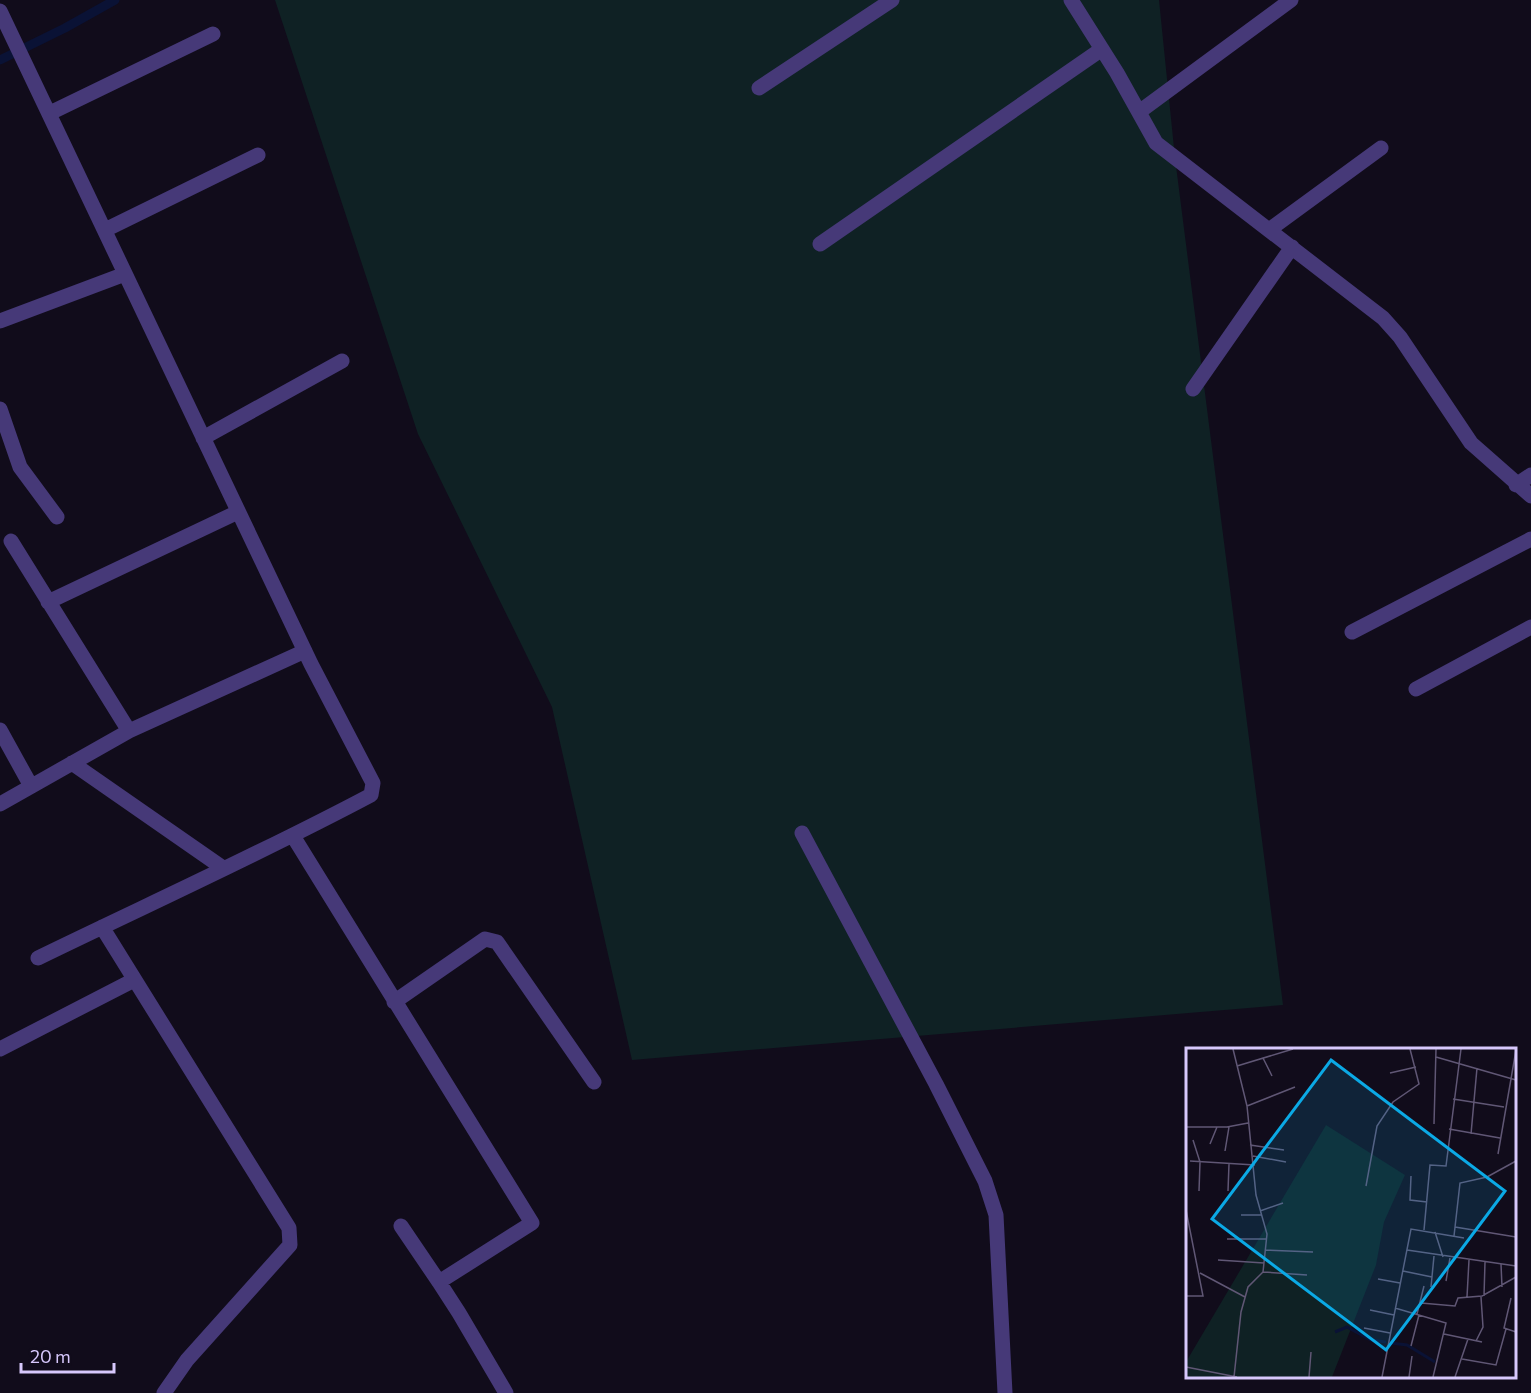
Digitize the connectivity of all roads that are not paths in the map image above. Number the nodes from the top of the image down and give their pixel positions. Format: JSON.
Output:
{"nodes":[{"id":1,"x":892,"y":0,"type":"edge"},
{"id":2,"x":1071,"y":0,"type":"edge"},
{"id":3,"x":1291,"y":0,"type":"edge"},
{"id":4,"x":3,"y":17,"type":"edge"},
{"id":5,"x":213,"y":34,"type":"dead end"},
{"id":6,"x":1102,"y":49,"type":"junction"},
{"id":7,"x":759,"y":88,"type":"dead end"},
{"id":8,"x":50,"y":112,"type":"junction"},
{"id":9,"x":1139,"y":112,"type":"junction"},
{"id":10,"x":1381,"y":148,"type":"dead end"},
{"id":11,"x":258,"y":155,"type":"dead end"},
{"id":12,"x":105,"y":230,"type":"junction"},
{"id":13,"x":1269,"y":230,"type":"junction"},
{"id":14,"x":820,"y":244,"type":"dead end"},
{"id":15,"x":1292,"y":247,"type":"junction"},
{"id":16,"x":125,"y":274,"type":"junction"},
{"id":17,"x":0,"y":321,"type":"edge"},
{"id":18,"x":342,"y":361,"type":"dead end"},
{"id":19,"x":1193,"y":389,"type":"dead end"},
{"id":20,"x":1,"y":412,"type":"edge"},
{"id":21,"x":203,"y":438,"type":"junction"},
{"id":22,"x":1531,"y":475,"type":"edge"},
{"id":23,"x":1516,"y":485,"type":"junction"},
{"id":24,"x":1531,"y":496,"type":"edge"},
{"id":25,"x":238,"y":512,"type":"junction"},
{"id":26,"x":57,"y":517,"type":"dead end"},
{"id":27,"x":1531,"y":539,"type":"edge"},
{"id":28,"x":11,"y":541,"type":"dead end"},
{"id":29,"x":48,"y":602,"type":"junction"},
{"id":30,"x":1531,"y":627,"type":"edge"},
{"id":31,"x":1352,"y":632,"type":"dead end"},
{"id":32,"x":305,"y":651,"type":"junction"},
{"id":33,"x":1416,"y":689,"type":"dead end"},
{"id":34,"x":0,"y":730,"type":"edge"},
{"id":35,"x":129,"y":731,"type":"junction"},
{"id":36,"x":72,"y":763,"type":"junction"},
{"id":37,"x":31,"y":786,"type":"junction"},
{"id":38,"x":0,"y":804,"type":"edge"},
{"id":39,"x":802,"y":833,"type":"dead end"},
{"id":40,"x":293,"y":836,"type":"junction"},
{"id":41,"x":223,"y":868,"type":"junction"},
{"id":42,"x":102,"y":927,"type":"junction"},
{"id":43,"x":38,"y":958,"type":"dead end"},
{"id":44,"x":134,"y":980,"type":"junction"},
{"id":45,"x":394,"y":1002,"type":"junction"},
{"id":46,"x":0,"y":1048,"type":"edge"},
{"id":47,"x":594,"y":1082,"type":"dead end"},
{"id":48,"x":401,"y":1226,"type":"dead end"},
{"id":49,"x":439,"y":1282,"type":"junction"},
{"id":50,"x":164,"y":1393,"type":"edge"},
{"id":51,"x":506,"y":1393,"type":"edge"},
{"id":52,"x":1005,"y":1393,"type":"edge"}],
"edges":[{"from":1,"to":7,"type":"street"},
{"from":2,"to":6,"type":"street"},
{"from":3,"to":9,"type":"street"},
{"from":4,"to":8,"type":"street"},
{"from":5,"to":8,"type":"street"},
{"from":6,"to":9,"type":"street"},
{"from":6,"to":14,"type":"street"},
{"from":8,"to":12,"type":"street"},
{"from":9,"to":13,"type":"street"},
{"from":10,"to":13,"type":"street"},
{"from":11,"to":12,"type":"street"},
{"from":12,"to":16,"type":"street"},
{"from":13,"to":15,"type":"street"},
{"from":15,"to":19,"type":"street"},
{"from":15,"to":23,"type":"street"},
{"from":16,"to":17,"type":"street"},
{"from":16,"to":21,"type":"street"},
{"from":18,"to":21,"type":"street"},
{"from":20,"to":26,"type":"street"},
{"from":21,"to":25,"type":"street"},
{"from":22,"to":23,"type":"street"},
{"from":23,"to":24,"type":"street"},
{"from":25,"to":29,"type":"street"},
{"from":25,"to":32,"type":"street"},
{"from":27,"to":31,"type":"street"},
{"from":28,"to":29,"type":"street"},
{"from":29,"to":35,"type":"street"},
{"from":30,"to":33,"type":"street"},
{"from":32,"to":35,"type":"street"},
{"from":32,"to":40,"type":"street"},
{"from":34,"to":37,"type":"street"},
{"from":35,"to":36,"type":"street"},
{"from":36,"to":37,"type":"street"},
{"from":36,"to":41,"type":"street"},
{"from":37,"to":38,"type":"street"},
{"from":39,"to":52,"type":"street"},
{"from":40,"to":41,"type":"street"},
{"from":40,"to":45,"type":"street"},
{"from":41,"to":42,"type":"street"},
{"from":42,"to":43,"type":"street"},
{"from":42,"to":44,"type":"street"},
{"from":44,"to":46,"type":"street"},
{"from":44,"to":50,"type":"street"},
{"from":45,"to":47,"type":"street"},
{"from":45,"to":49,"type":"street"},
{"from":48,"to":49,"type":"street"},
{"from":49,"to":51,"type":"street"}]}
